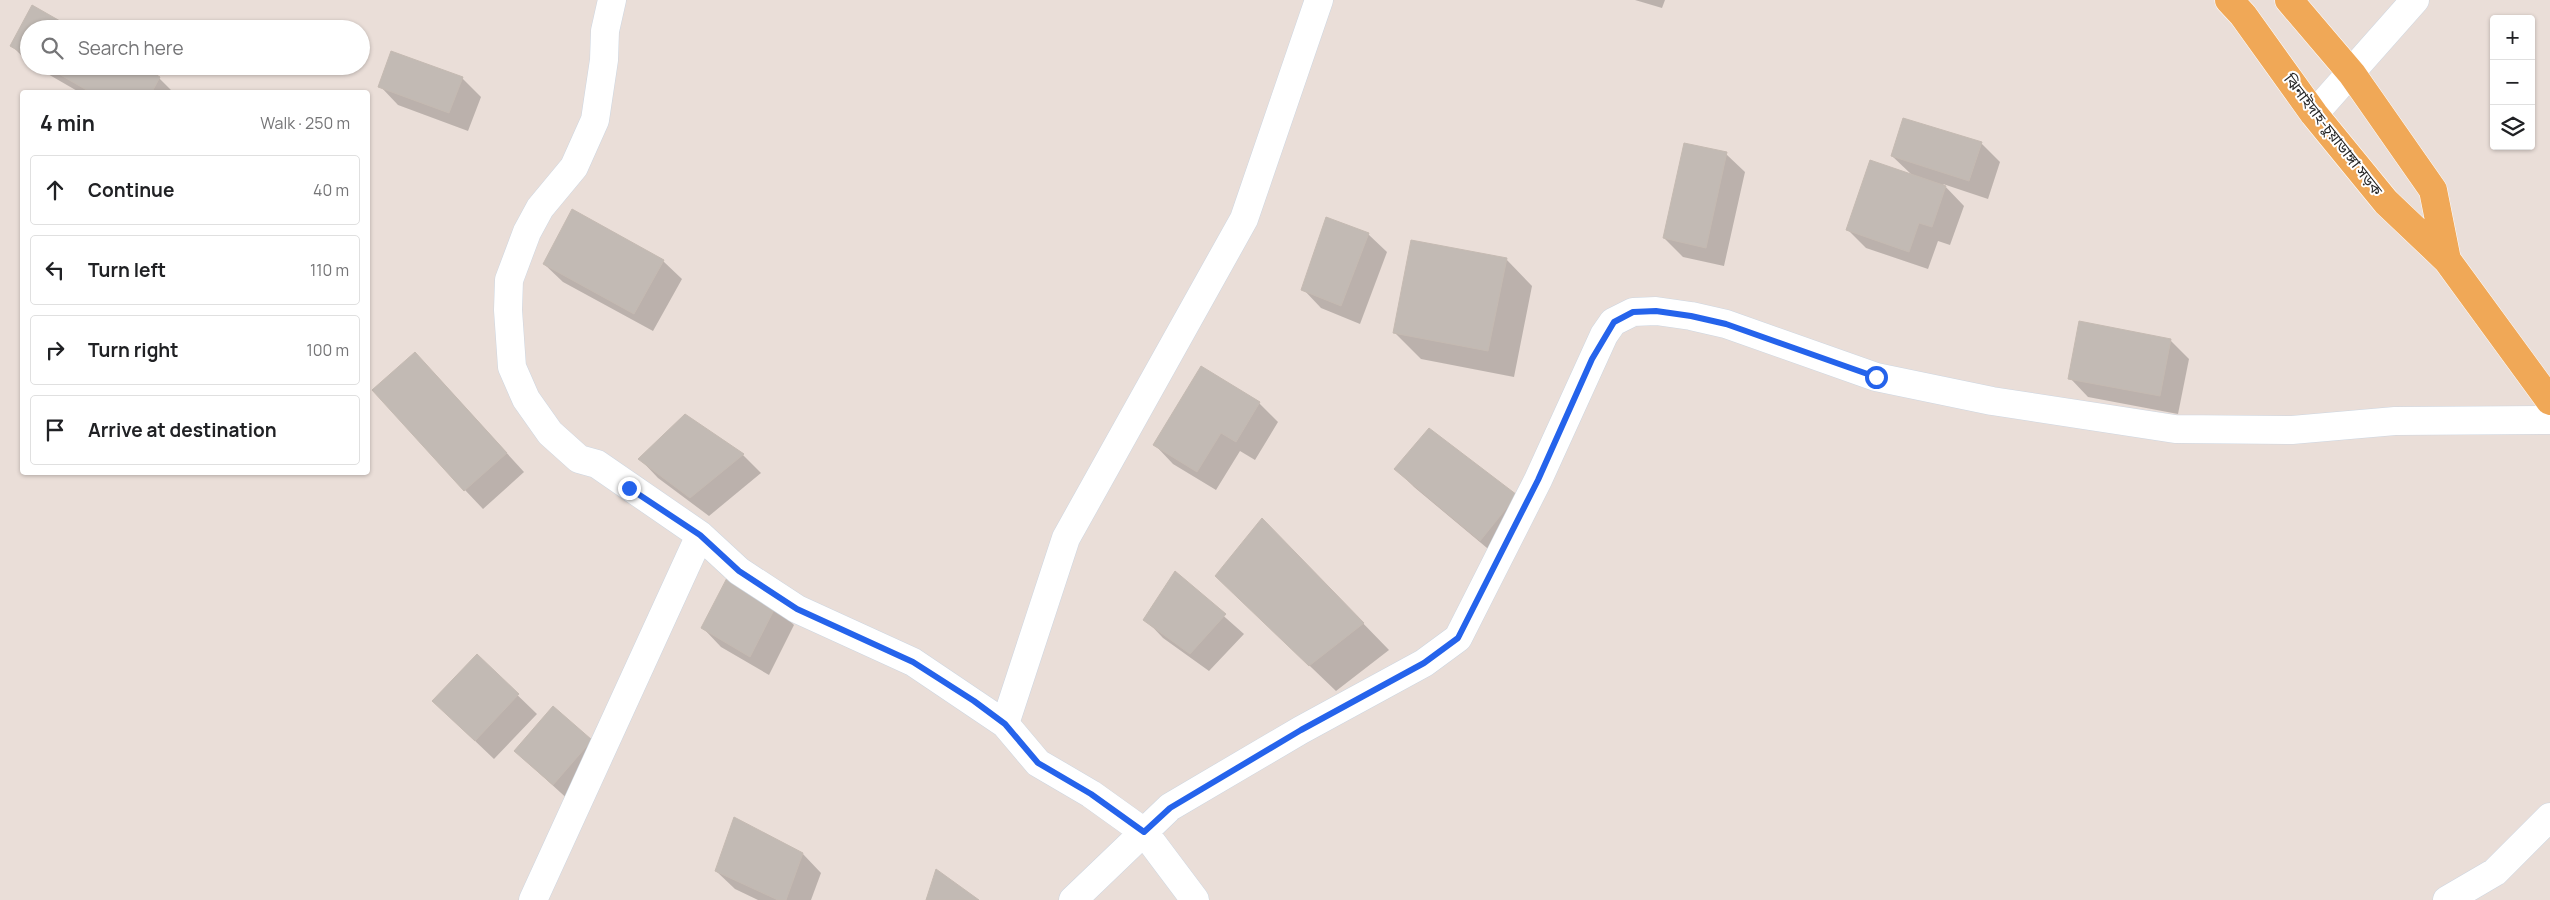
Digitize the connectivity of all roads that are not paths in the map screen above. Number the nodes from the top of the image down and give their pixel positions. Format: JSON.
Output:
{"nodes":[{"id":1,"x":612,"y":0,"type":"edge"},
{"id":2,"x":1319,"y":0,"type":"edge"},
{"id":3,"x":2229,"y":0,"type":"edge"},
{"id":4,"x":2288,"y":0,"type":"edge"},
{"id":5,"x":2415,"y":0,"type":"edge"},
{"id":6,"x":2352,"y":74,"type":"junction"},
{"id":7,"x":2314,"y":114,"type":"junction"},
{"id":8,"x":2447,"y":260,"type":"junction"},
{"id":9,"x":2550,"y":401,"type":"edge"},
{"id":10,"x":2550,"y":420,"type":"edge"},
{"id":11,"x":700,"y":535,"type":"junction"},
{"id":12,"x":1005,"y":724,"type":"junction"},
{"id":13,"x":2550,"y":817,"type":"edge"},
{"id":14,"x":1144,"y":832,"type":"junction"},
{"id":15,"x":534,"y":900,"type":"edge"},
{"id":16,"x":1072,"y":900,"type":"edge"},
{"id":17,"x":1195,"y":900,"type":"edge"},
{"id":18,"x":2447,"y":900,"type":"edge"}],
"edges":[{"from":1,"to":11,"type":"street"},
{"from":2,"to":12,"type":"street"},
{"from":3,"to":7,"type":"main road","name":"ঝিনাইদাহ-চুয়াডাঙ্গা সড়ক"},
{"from":4,"to":6,"type":"main road","name":"ঝিনাইদাহ-চুয়াডাঙ্গা সড়ক"},
{"from":5,"to":6,"type":"street"},
{"from":6,"to":7,"type":"street"},
{"from":6,"to":8,"type":"main road","name":"ঝিনাইদাহ-চুয়াডাঙ্গা সড়ক"},
{"from":7,"to":8,"type":"main road","name":"ঝিনাইদাহ-চুয়াডাঙ্গা সড়ক"},
{"from":8,"to":9,"type":"main road","name":"ঝিনাইদাহ-চুয়াডাঙ্গা সড়ক"},
{"from":10,"to":14,"type":"street"},
{"from":11,"to":12,"type":"street"},
{"from":11,"to":15,"type":"street"},
{"from":12,"to":14,"type":"street"},
{"from":13,"to":18,"type":"street"},
{"from":14,"to":16,"type":"street"},
{"from":14,"to":17,"type":"street"}]}
